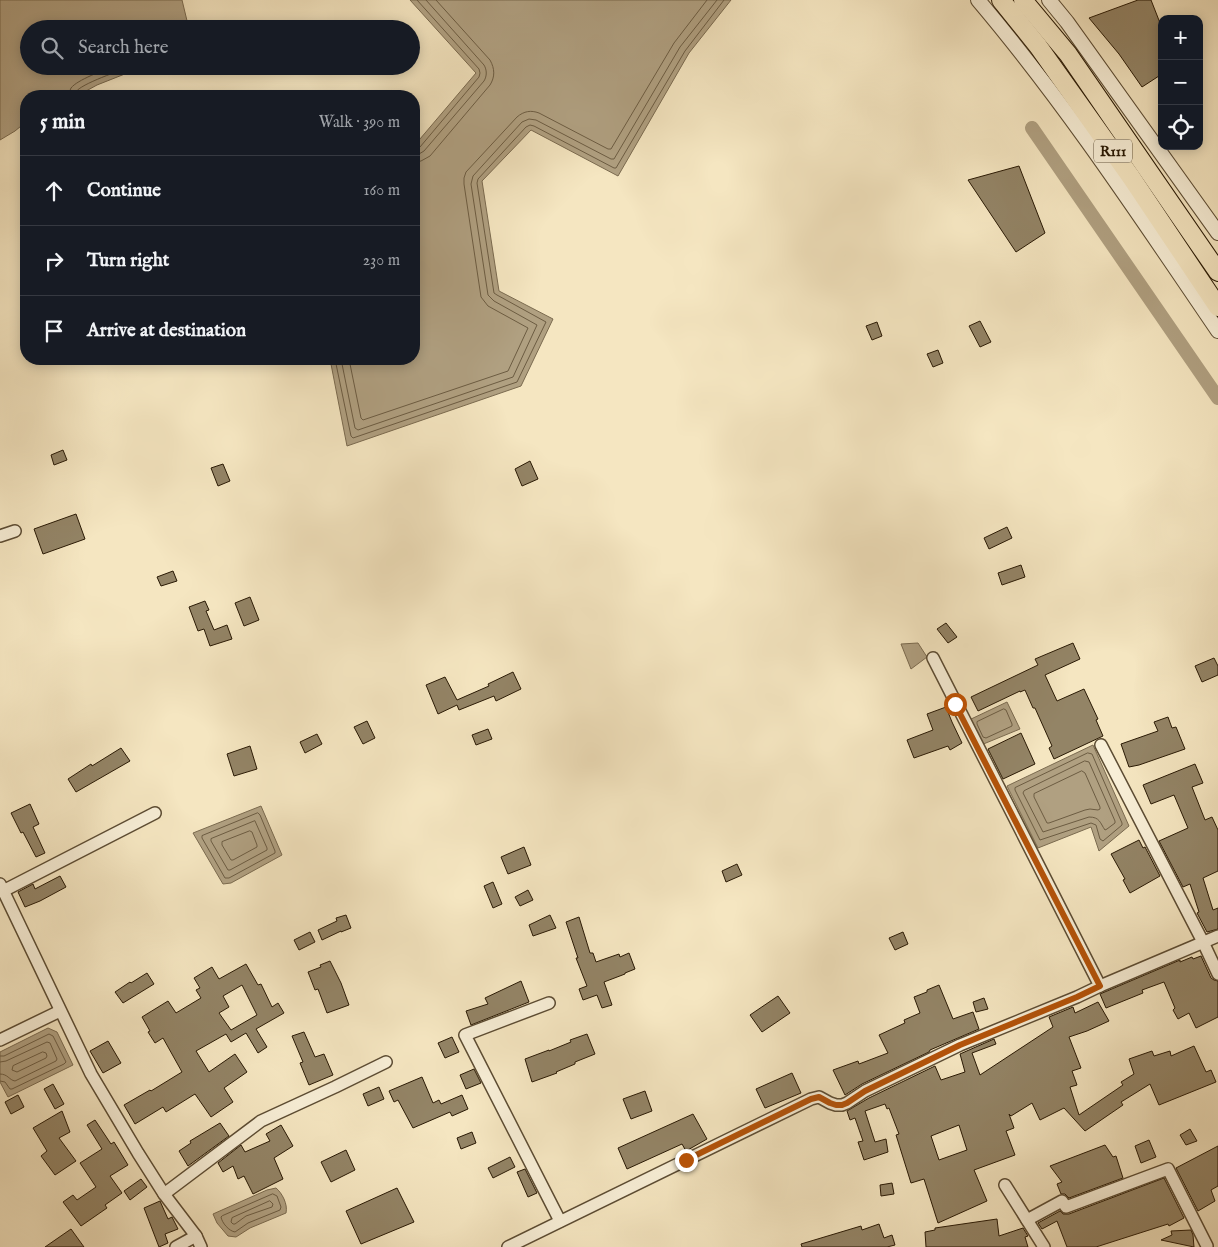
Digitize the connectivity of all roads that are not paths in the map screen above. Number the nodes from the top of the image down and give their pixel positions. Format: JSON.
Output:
{"nodes":[{"id":1,"x":978,"y":0,"type":"edge"},
{"id":2,"x":1001,"y":0,"type":"edge"},
{"id":3,"x":1023,"y":0,"type":"edge"},
{"id":4,"x":1049,"y":0,"type":"edge"},
{"id":5,"x":1218,"y":233,"type":"edge"},
{"id":6,"x":1218,"y":272,"type":"edge"},
{"id":7,"x":1218,"y":306,"type":"edge"},
{"id":8,"x":1218,"y":331,"type":"edge"},
{"id":9,"x":14,"y":531,"type":"dead end"},
{"id":10,"x":0,"y":536,"type":"edge"},
{"id":11,"x":933,"y":658,"type":"dead end"},
{"id":12,"x":1101,"y":744,"type":"dead end"},
{"id":13,"x":155,"y":813,"type":"dead end"},
{"id":14,"x":2,"y":888,"type":"edge"},
{"id":15,"x":1218,"y":936,"type":"edge"},
{"id":16,"x":1203,"y":942,"type":"junction"},
{"id":17,"x":1218,"y":974,"type":"edge"},
{"id":18,"x":1100,"y":986,"type":"junction"},
{"id":19,"x":549,"y":1003,"type":"dead end"},
{"id":20,"x":60,"y":1011,"type":"junction"},
{"id":21,"x":0,"y":1040,"type":"edge"},
{"id":22,"x":386,"y":1062,"type":"dead end"},
{"id":23,"x":1005,"y":1185,"type":"dead end"},
{"id":24,"x":164,"y":1194,"type":"junction"},
{"id":25,"x":1027,"y":1220,"type":"junction"},
{"id":26,"x":560,"y":1221,"type":"junction"},
{"id":27,"x":198,"y":1242,"type":"edge"},
{"id":28,"x":1210,"y":1245,"type":"edge"},
{"id":29,"x":176,"y":1247,"type":"edge"},
{"id":30,"x":508,"y":1247,"type":"edge"},
{"id":31,"x":1044,"y":1247,"type":"edge"}],
"edges":[{"from":1,"to":8,"type":"street"},
{"from":2,"to":7,"type":"main road","number":"R111"},
{"from":3,"to":6,"type":"main road","number":"R111"},
{"from":4,"to":5,"type":"street"},
{"from":9,"to":10,"type":"street"},
{"from":11,"to":18,"type":"street"},
{"from":12,"to":16,"type":"street"},
{"from":13,"to":14,"type":"street"},
{"from":14,"to":20,"type":"street"},
{"from":15,"to":16,"type":"street"},
{"from":16,"to":17,"type":"street"},
{"from":16,"to":18,"type":"street"},
{"from":18,"to":26,"type":"street"},
{"from":19,"to":26,"type":"street"},
{"from":20,"to":21,"type":"street"},
{"from":20,"to":24,"type":"street"},
{"from":22,"to":24,"type":"street"},
{"from":23,"to":25,"type":"street"},
{"from":24,"to":27,"type":"street"},
{"from":25,"to":28,"type":"street"},
{"from":25,"to":31,"type":"street"},
{"from":26,"to":30,"type":"street"},
{"from":27,"to":29,"type":"street"}]}
